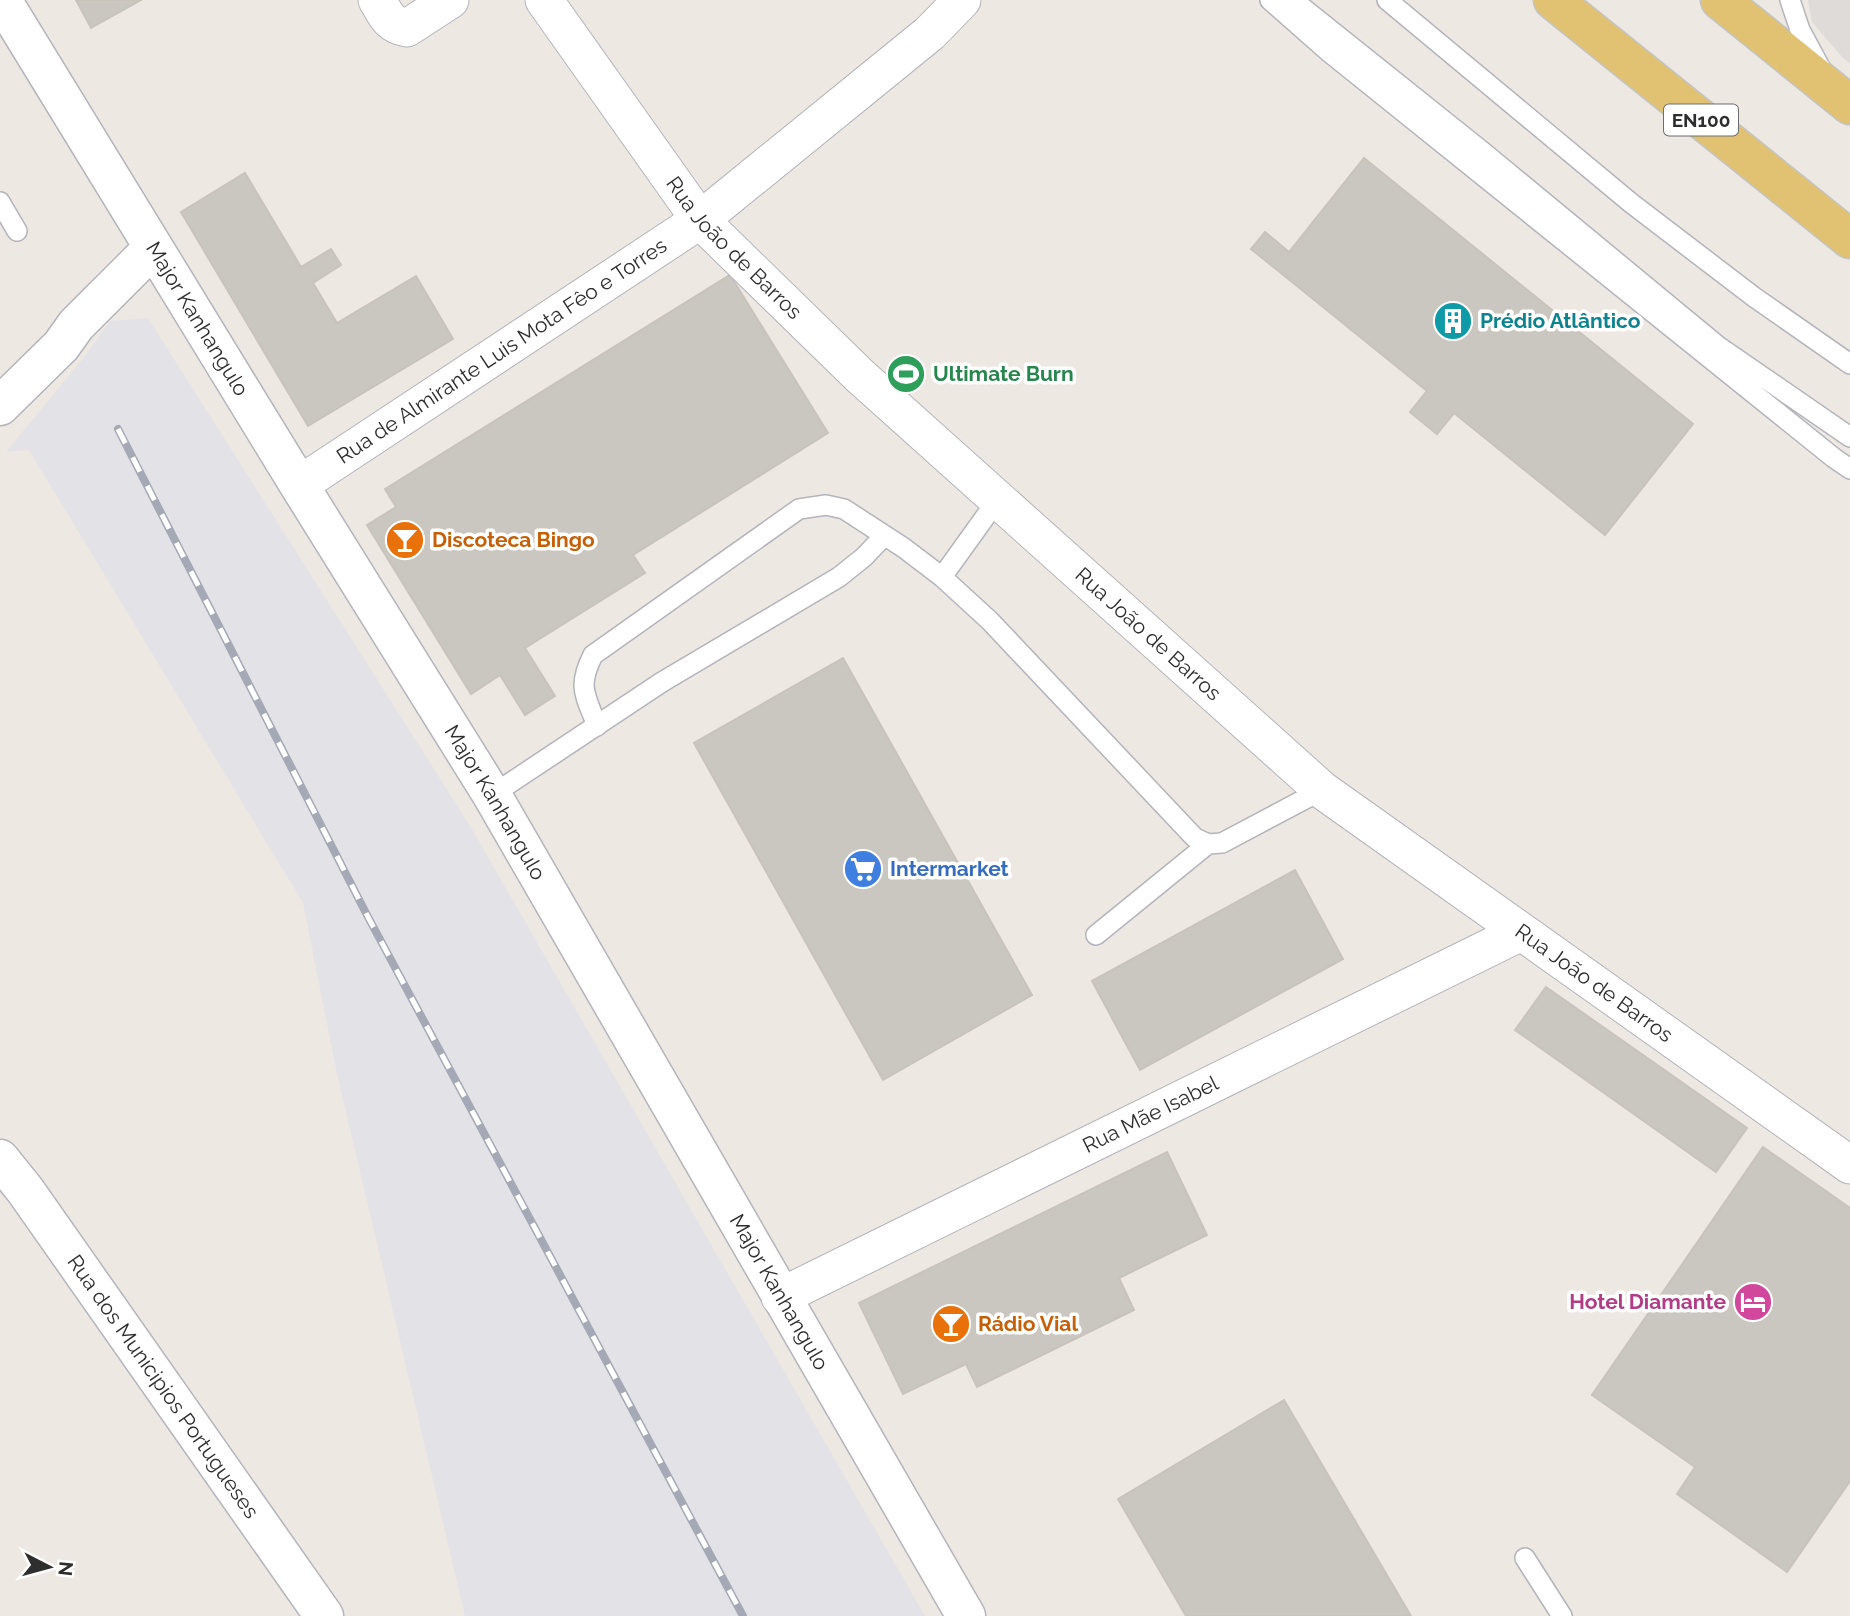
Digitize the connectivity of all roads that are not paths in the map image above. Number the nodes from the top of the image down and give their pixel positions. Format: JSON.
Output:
{"nodes":[{"id":1,"x":377,"y":0,"type":"edge"},
{"id":2,"x":450,"y":0,"type":"edge"},
{"id":3,"x":544,"y":0,"type":"edge"},
{"id":4,"x":962,"y":0,"type":"edge"},
{"id":5,"x":1270,"y":0,"type":"edge"},
{"id":6,"x":1293,"y":0,"type":"edge"},
{"id":7,"x":1387,"y":0,"type":"edge"},
{"id":8,"x":1553,"y":0,"type":"edge"},
{"id":9,"x":1720,"y":0,"type":"edge"},
{"id":10,"x":1790,"y":0,"type":"edge"},
{"id":11,"x":3,"y":8,"type":"edge"},
{"id":12,"x":1843,"y":100,"type":"edge"},
{"id":13,"x":0,"y":202,"type":"edge"},
{"id":14,"x":700,"y":220,"type":"junction"},
{"id":15,"x":17,"y":231,"type":"dead end"},
{"id":16,"x":1850,"y":239,"type":"edge"},
{"id":17,"x":153,"y":248,"type":"junction"},
{"id":18,"x":1850,"y":364,"type":"edge"},
{"id":19,"x":0,"y":406,"type":"edge"},
{"id":20,"x":1850,"y":437,"type":"edge"},
{"id":21,"x":1850,"y":468,"type":"edge"},
{"id":22,"x":299,"y":485,"type":"junction"},
{"id":23,"x":998,"y":499,"type":"junction"},
{"id":24,"x":884,"y":536,"type":"junction"},
{"id":25,"x":942,"y":577,"type":"junction"},
{"id":26,"x":597,"y":726,"type":"junction"},
{"id":27,"x":1322,"y":790,"type":"junction"},
{"id":28,"x":492,"y":795,"type":"junction"},
{"id":29,"x":1208,"y":844,"type":"junction"},
{"id":30,"x":1521,"y":932,"type":"junction"},
{"id":31,"x":1096,"y":936,"type":"dead end"},
{"id":32,"x":0,"y":1159,"type":"edge"},
{"id":33,"x":1850,"y":1165,"type":"edge"},
{"id":34,"x":780,"y":1297,"type":"junction"},
{"id":35,"x":1524,"y":1558,"type":"dead end"},
{"id":36,"x":324,"y":1616,"type":"edge"},
{"id":37,"x":965,"y":1616,"type":"edge"},
{"id":38,"x":1562,"y":1616,"type":"edge"}],
"edges":[{"from":1,"to":2,"type":"street"},
{"from":3,"to":14,"type":"street","name":"Rua João de Barros"},
{"from":4,"to":14,"type":"street","name":"Rua de Almirante Luis Mota Fêo e Torres"},
{"from":5,"to":21,"type":"lane"},
{"from":6,"to":20,"type":"lane"},
{"from":7,"to":18,"type":"lane"},
{"from":8,"to":16,"type":"main road","number":"EN100"},
{"from":9,"to":12,"type":"main road"},
{"from":10,"to":12,"type":"lane"},
{"from":11,"to":17,"type":"street","name":"Major Kanhangulo"},
{"from":13,"to":15,"type":"lane"},
{"from":14,"to":22,"type":"street","name":"Rua de Almirante Luis Mota Fêo e Torres"},
{"from":14,"to":23,"type":"street","name":"Rua João de Barros"},
{"from":17,"to":19,"type":"street"},
{"from":17,"to":22,"type":"street","name":"Major Kanhangulo"},
{"from":22,"to":28,"type":"street","name":"Major Kanhangulo"},
{"from":23,"to":25,"type":"lane"},
{"from":23,"to":27,"type":"street","name":"Rua João de Barros"},
{"from":24,"to":25,"type":"lane"},
{"from":24,"to":26,"type":"lane"},
{"from":24,"to":26,"type":"lane"},
{"from":25,"to":29,"type":"lane"},
{"from":26,"to":28,"type":"lane"},
{"from":27,"to":29,"type":"lane"},
{"from":27,"to":30,"type":"street","name":"Rua João de Barros"},
{"from":28,"to":34,"type":"street","name":"Major Kanhangulo"},
{"from":29,"to":31,"type":"lane"},
{"from":30,"to":33,"type":"street","name":"Rua João de Barros"},
{"from":30,"to":34,"type":"street","name":"Rua Mãe Isabel"},
{"from":32,"to":36,"type":"street","name":"Rua dos Municipios Portugueses"},
{"from":34,"to":37,"type":"street","name":"Major Kanhangulo"},
{"from":35,"to":38,"type":"lane"}]}
